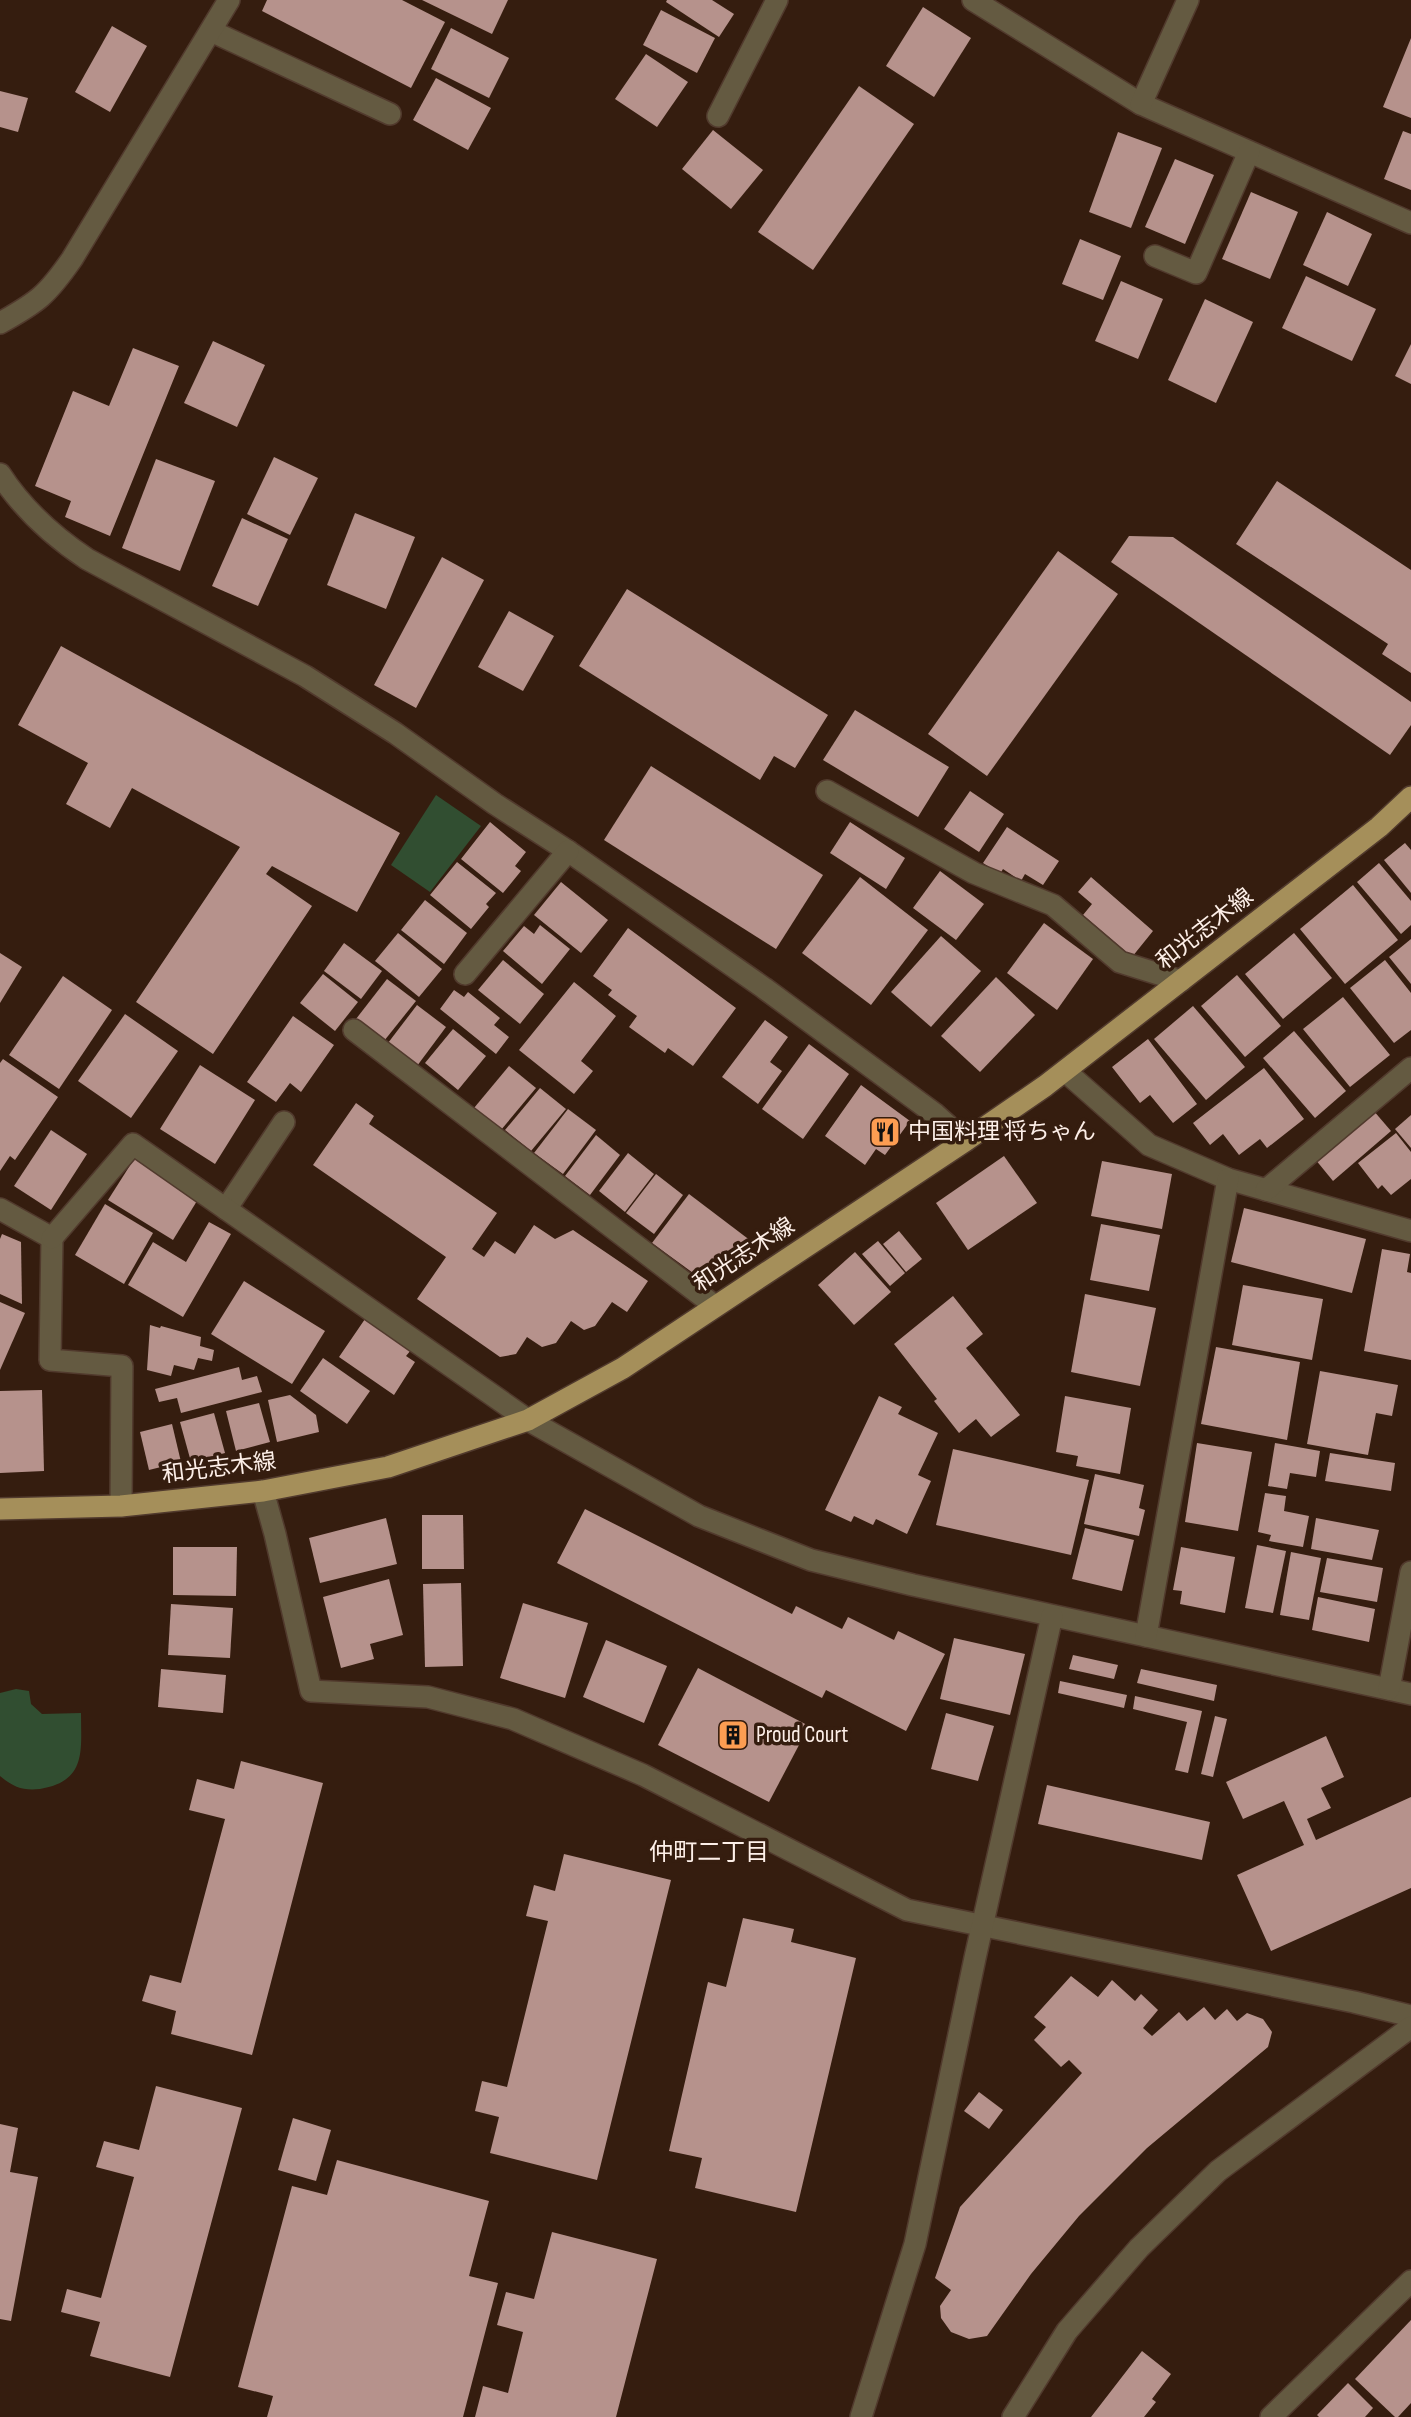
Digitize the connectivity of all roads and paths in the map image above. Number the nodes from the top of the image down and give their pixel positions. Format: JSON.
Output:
{"nodes":[{"id":1,"x":229,"y":0,"type":"edge"},
{"id":2,"x":777,"y":0,"type":"edge"},
{"id":3,"x":973,"y":0,"type":"edge"},
{"id":4,"x":1188,"y":0,"type":"edge"},
{"id":5,"x":211,"y":31,"type":"junction"},
{"id":6,"x":1141,"y":104,"type":"junction"},
{"id":7,"x":390,"y":114,"type":"dead end"},
{"id":8,"x":718,"y":116,"type":"dead end"},
{"id":9,"x":1249,"y":152,"type":"junction"},
{"id":10,"x":1411,"y":223,"type":"edge"},
{"id":11,"x":1155,"y":256,"type":"dead end"},
{"id":12,"x":0,"y":323,"type":"edge"},
{"id":13,"x":0,"y":474,"type":"edge"},
{"id":14,"x":827,"y":791,"type":"dead end"},
{"id":15,"x":1411,"y":797,"type":"edge"},
{"id":16,"x":568,"y":851,"type":"junction"},
{"id":17,"x":465,"y":974,"type":"dead end"},
{"id":18,"x":1181,"y":981,"type":"junction"},
{"id":19,"x":354,"y":1031,"type":"dead end"},
{"id":20,"x":1411,"y":1068,"type":"edge"},
{"id":21,"x":1065,"y":1071,"type":"junction"},
{"id":22,"x":284,"y":1122,"type":"dead end"},
{"id":23,"x":965,"y":1141,"type":"junction"},
{"id":24,"x":1228,"y":1179,"type":"junction"},
{"id":25,"x":1266,"y":1190,"type":"junction"},
{"id":26,"x":0,"y":1209,"type":"edge"},
{"id":27,"x":226,"y":1209,"type":"junction"},
{"id":28,"x":1411,"y":1231,"type":"edge"},
{"id":29,"x":52,"y":1238,"type":"junction"},
{"id":30,"x":715,"y":1306,"type":"junction"},
{"id":31,"x":528,"y":1420,"type":"junction"},
{"id":32,"x":263,"y":1491,"type":"junction"},
{"id":33,"x":121,"y":1506,"type":"junction"},
{"id":34,"x":0,"y":1509,"type":"edge"},
{"id":35,"x":1411,"y":1572,"type":"edge"},
{"id":36,"x":1052,"y":1616,"type":"junction"},
{"id":37,"x":1146,"y":1636,"type":"junction"},
{"id":38,"x":1388,"y":1689,"type":"junction"},
{"id":39,"x":1411,"y":1694,"type":"edge"},
{"id":40,"x":982,"y":1926,"type":"junction"},
{"id":41,"x":1411,"y":2016,"type":"edge"},
{"id":42,"x":1411,"y":2027,"type":"edge"},
{"id":43,"x":1411,"y":2281,"type":"edge"},
{"id":44,"x":861,"y":2417,"type":"edge"},
{"id":45,"x":1013,"y":2417,"type":"edge"},
{"id":46,"x":1271,"y":2417,"type":"edge"}],
"edges":[{"from":1,"to":5,"type":"street"},
{"from":2,"to":8,"type":"street"},
{"from":3,"to":6,"type":"street"},
{"from":4,"to":6,"type":"street"},
{"from":5,"to":7,"type":"street"},
{"from":5,"to":12,"type":"street"},
{"from":6,"to":9,"type":"street"},
{"from":9,"to":10,"type":"street"},
{"from":9,"to":11,"type":"street"},
{"from":13,"to":16,"type":"street"},
{"from":14,"to":18,"type":"street"},
{"from":15,"to":18,"type":"main road","name":"和光志木線"},
{"from":16,"to":17,"type":"street"},
{"from":16,"to":23,"type":"street"},
{"from":18,"to":21,"type":"main road","name":"和光志木線"},
{"from":19,"to":30,"type":"street"},
{"from":20,"to":25,"type":"street"},
{"from":21,"to":23,"type":"main road","name":"和光志木線"},
{"from":21,"to":24,"type":"street"},
{"from":22,"to":27,"type":"street"},
{"from":23,"to":30,"type":"main road","name":"和光志木線"},
{"from":24,"to":25,"type":"street"},
{"from":24,"to":37,"type":"street"},
{"from":25,"to":28,"type":"street"},
{"from":26,"to":29,"type":"street"},
{"from":27,"to":29,"type":"street"},
{"from":27,"to":31,"type":"street"},
{"from":29,"to":33,"type":"street"},
{"from":30,"to":31,"type":"main road","name":"和光志木線"},
{"from":31,"to":32,"type":"main road","name":"和光志木線"},
{"from":31,"to":36,"type":"street"},
{"from":32,"to":33,"type":"main road","name":"和光志木線"},
{"from":32,"to":40,"type":"street"},
{"from":33,"to":34,"type":"main road","name":"和光志木線"},
{"from":35,"to":38,"type":"street"},
{"from":36,"to":37,"type":"street"},
{"from":36,"to":40,"type":"street"},
{"from":37,"to":38,"type":"street"},
{"from":38,"to":39,"type":"street"},
{"from":40,"to":41,"type":"street"},
{"from":40,"to":44,"type":"street"},
{"from":42,"to":45,"type":"street"},
{"from":43,"to":46,"type":"street"}]}
